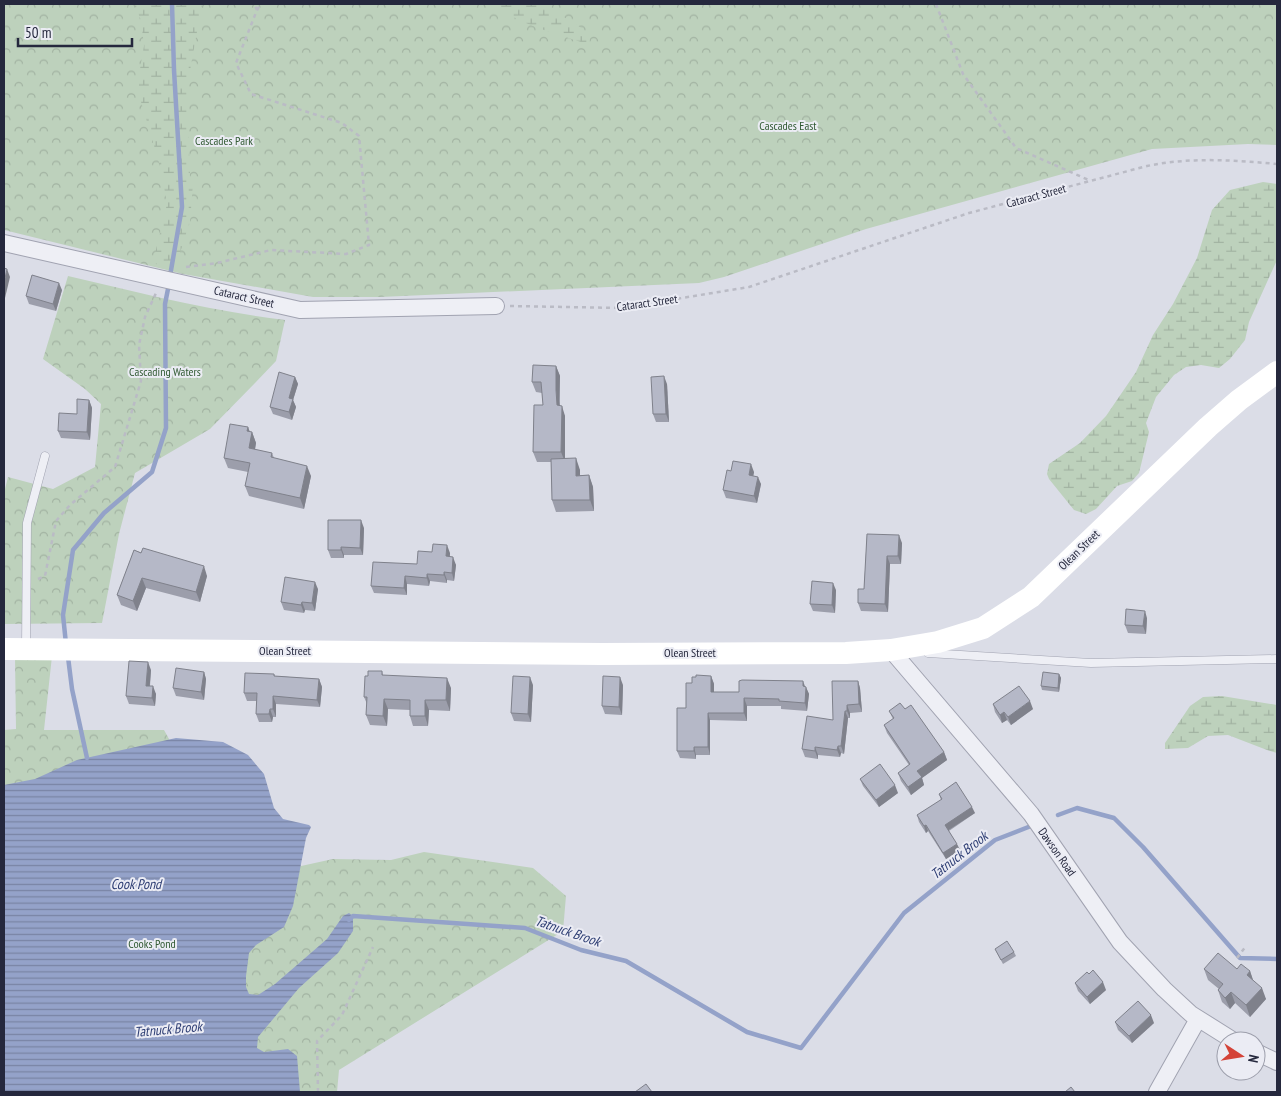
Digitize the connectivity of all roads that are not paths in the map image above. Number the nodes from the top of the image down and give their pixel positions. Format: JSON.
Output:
{"nodes":[{"id":1,"x":4,"y":243,"type":"edge"},
{"id":2,"x":496,"y":306,"type":"road end"},
{"id":3,"x":1277,"y":372,"type":"edge"},
{"id":4,"x":45,"y":456,"type":"dead end"},
{"id":5,"x":15,"y":649,"type":"edge"},
{"id":6,"x":891,"y":650,"type":"junction"},
{"id":7,"x":1277,"y":659,"type":"edge"},
{"id":8,"x":1198,"y":1019,"type":"junction"},
{"id":9,"x":1218,"y":1031,"type":"edge"},
{"id":10,"x":1157,"y":1092,"type":"edge"}],
"edges":[{"from":1,"to":2,"type":"street","name":"Cataract Street"},
{"from":3,"to":6,"type":"street","name":"Olean Street"},
{"from":4,"to":5,"type":"lane"},
{"from":5,"to":6,"type":"street","name":"Olean Street"},
{"from":6,"to":7,"type":"lane"},
{"from":6,"to":8,"type":"street","name":"Dawson Road"},
{"from":8,"to":9,"type":"street","name":"Dawson Road"},
{"from":8,"to":10,"type":"street"}]}
